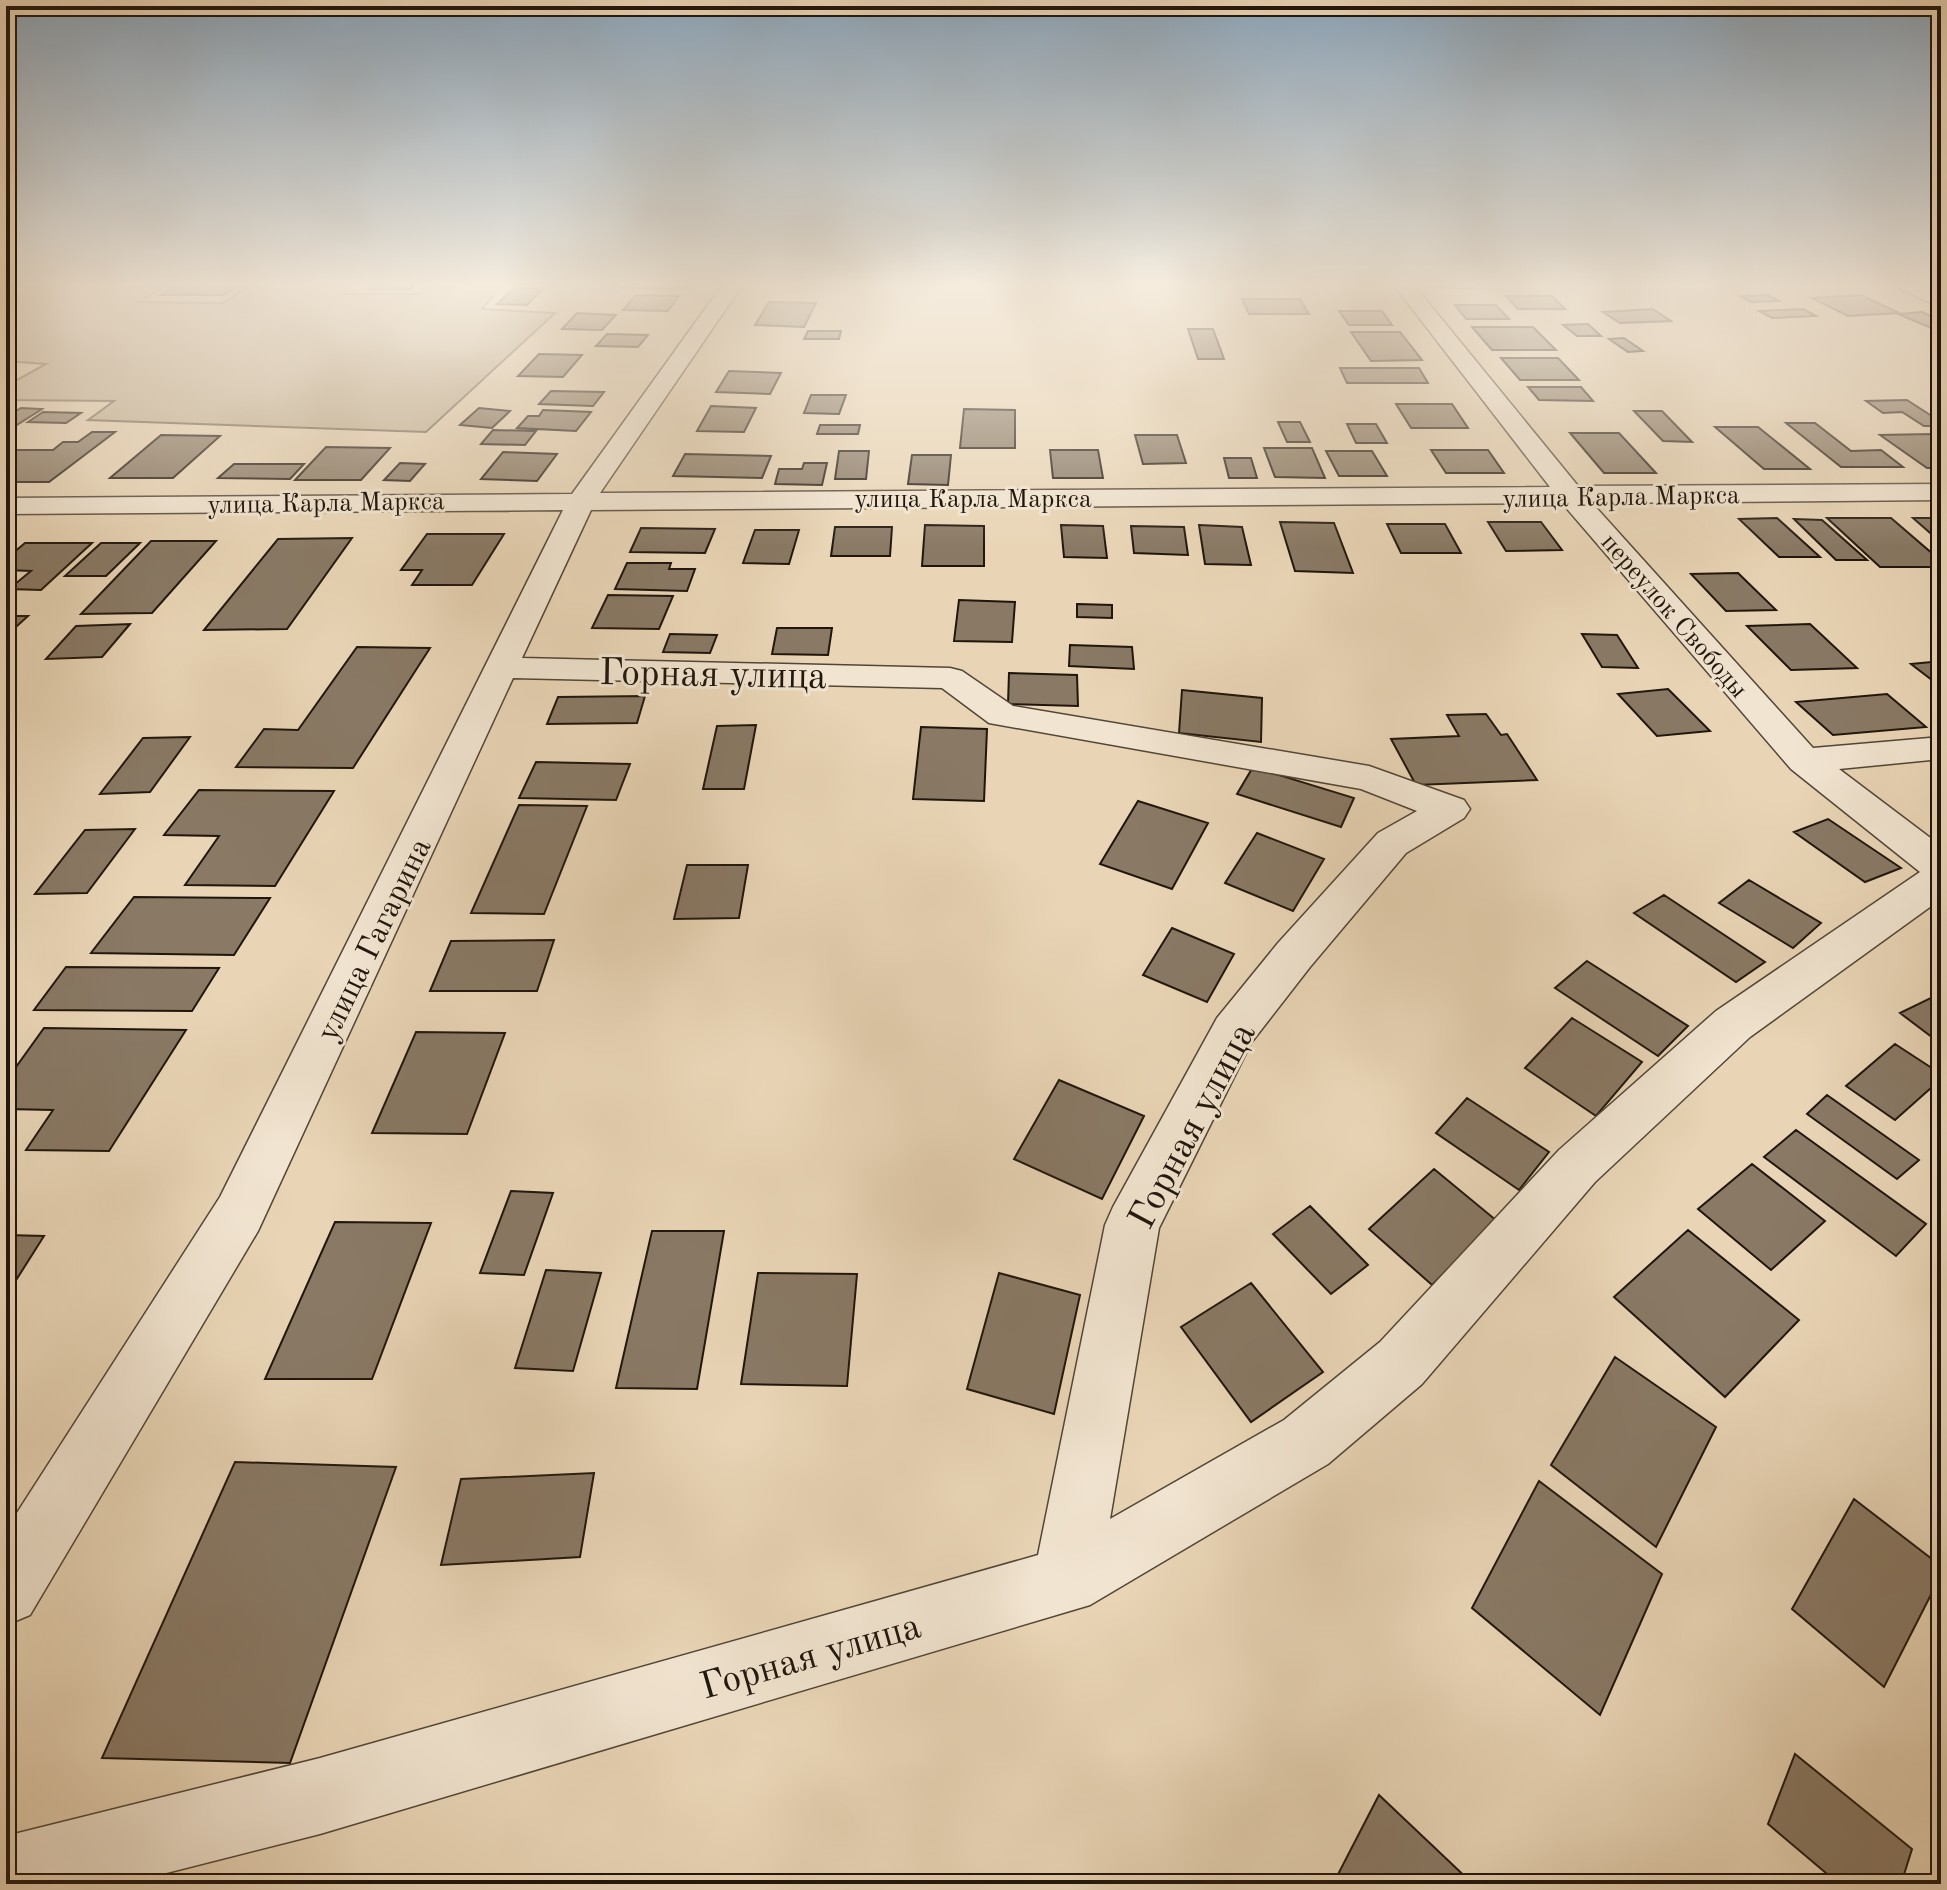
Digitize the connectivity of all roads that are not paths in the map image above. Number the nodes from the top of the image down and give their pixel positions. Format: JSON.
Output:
{"nodes":[{"id":1,"x":671,"y":372,"type":"edge"},
{"id":2,"x":1473,"y":372,"type":"edge"},
{"id":3,"x":1941,"y":492,"type":"edge"},
{"id":4,"x":1572,"y":497,"type":"junction"},
{"id":5,"x":582,"y":499,"type":"junction"},
{"id":6,"x":6,"y":506,"type":"edge"},
{"id":7,"x":503,"y":668,"type":"junction"},
{"id":8,"x":1941,"y":748,"type":"edge"},
{"id":9,"x":1804,"y":761,"type":"junction"},
{"id":10,"x":1941,"y":867,"type":"edge"},
{"id":11,"x":1941,"y":878,"type":"edge"},
{"id":12,"x":1066,"y":1581,"type":"junction"},
{"id":13,"x":6,"y":1591,"type":"edge"},
{"id":14,"x":6,"y":1875,"type":"edge"}],
"edges":[{"from":1,"to":5,"type":"street","name":"улица Гагарина"},
{"from":2,"to":4,"type":"street","name":"переулок Свободы"},
{"from":3,"to":4,"type":"street","name":"улица Карла Маркса"},
{"from":4,"to":5,"type":"street","name":"улица Карла Маркса"},
{"from":4,"to":9,"type":"street","name":"переулок Свободы"},
{"from":5,"to":6,"type":"street","name":"улица Карла Маркса"},
{"from":5,"to":7,"type":"street","name":"улица Гагарина"},
{"from":7,"to":12,"type":"street","name":"Горная улица"},
{"from":7,"to":13,"type":"street","name":"улица Гагарина"},
{"from":8,"to":9,"type":"street"},
{"from":9,"to":10,"type":"street","name":"переулок Свободы"},
{"from":11,"to":12,"type":"street"},
{"from":12,"to":14,"type":"street","name":"Горная улица"}]}
